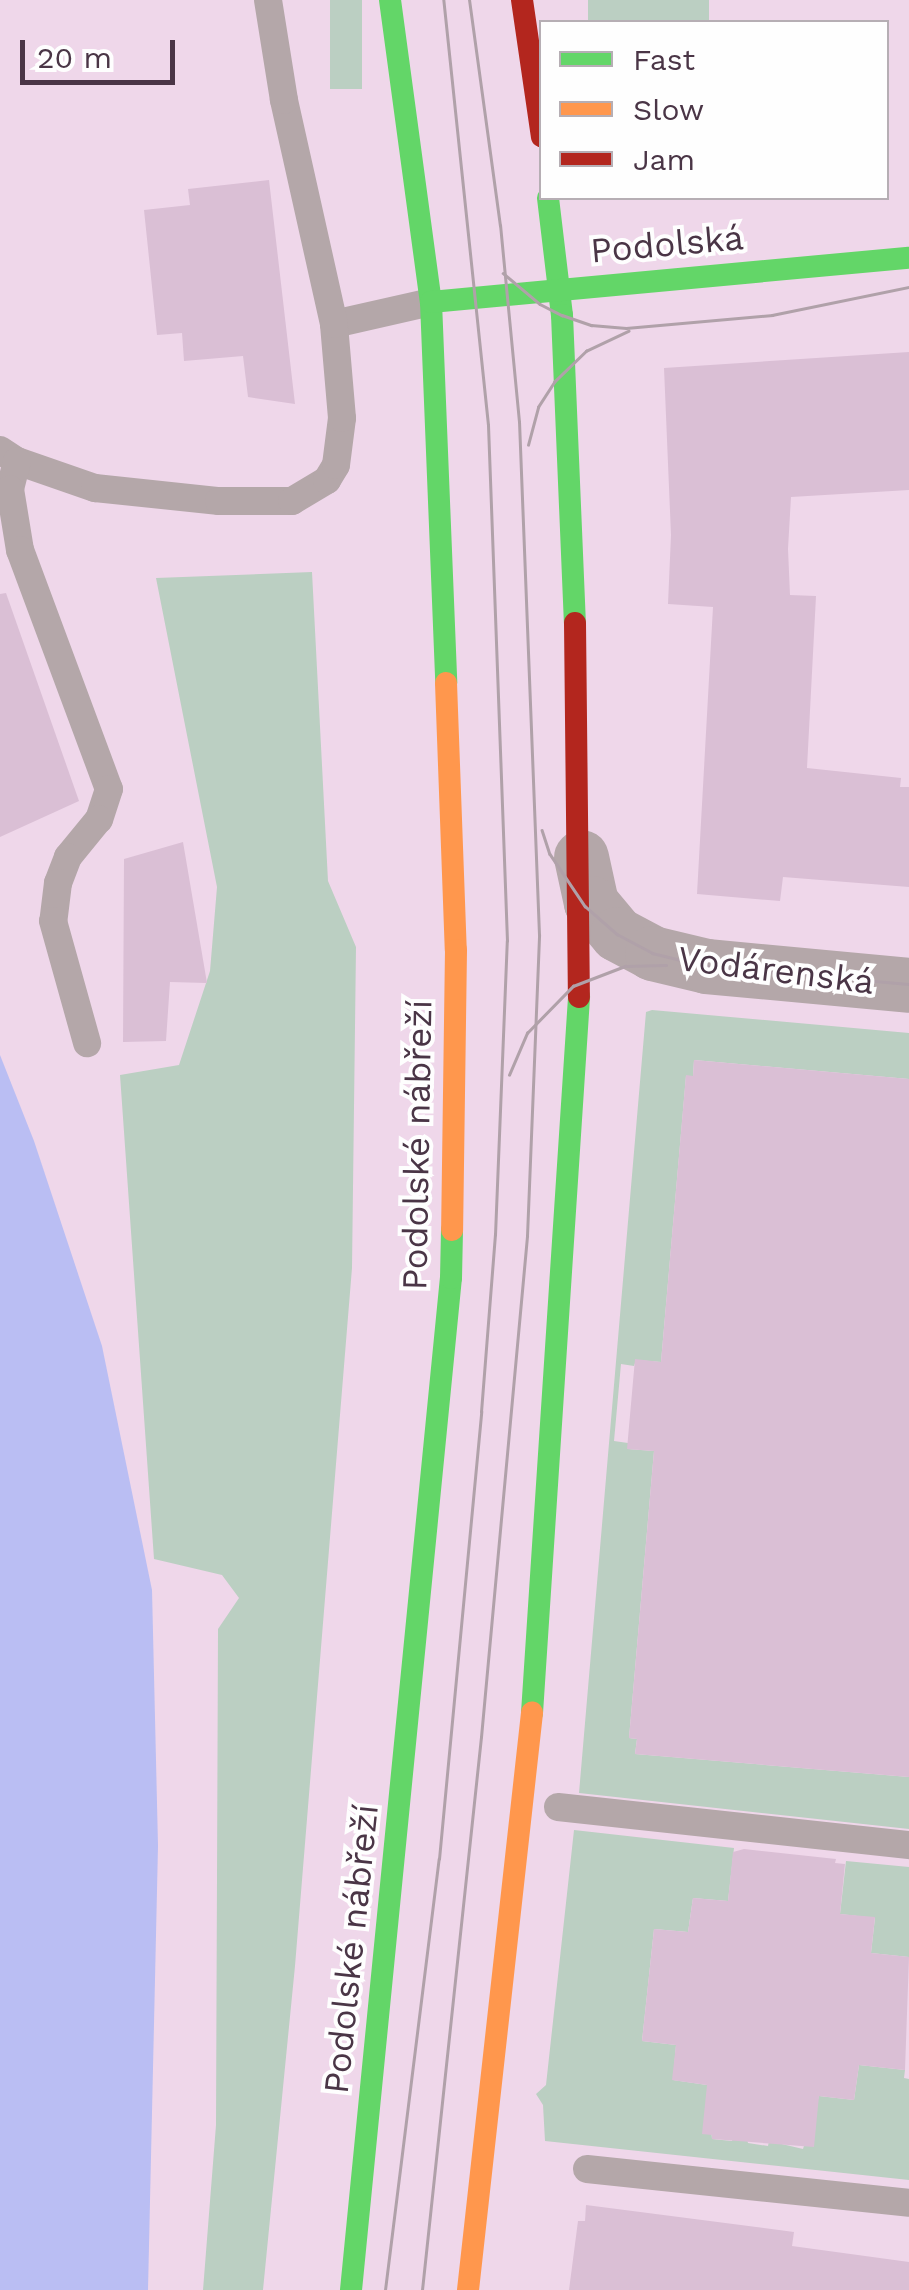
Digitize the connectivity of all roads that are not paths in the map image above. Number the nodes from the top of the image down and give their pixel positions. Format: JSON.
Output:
{"nodes":[{"id":1,"x":268,"y":0,"type":"edge"},
{"id":2,"x":390,"y":0,"type":"edge"},
{"id":3,"x":522,"y":0,"type":"edge"},
{"id":4,"x":539,"y":116,"type":"edge"},
{"id":5,"x":548,"y":200,"type":"edge"},
{"id":6,"x":909,"y":258,"type":"edge"},
{"id":7,"x":559,"y":290,"type":"junction"},
{"id":8,"x":432,"y":302,"type":"junction"},
{"id":9,"x":334,"y":324,"type":"junction"},
{"id":10,"x":8,"y":455,"type":"edge"},
{"id":11,"x":581,"y":856,"type":"junction"},
{"id":12,"x":909,"y":985,"type":"edge"},
{"id":13,"x":86,"y":1043,"type":"dead end"},
{"id":14,"x":558,"y":1807,"type":"dead end"},
{"id":15,"x":909,"y":1845,"type":"edge"},
{"id":16,"x":587,"y":2169,"type":"dead end"},
{"id":17,"x":909,"y":2203,"type":"edge"},
{"id":18,"x":350,"y":2290,"type":"edge"},
{"id":19,"x":468,"y":2290,"type":"edge"}],
"edges":[{"from":1,"to":9,"type":"lane"},
{"from":2,"to":8,"type":"main road","name":"Podolské nábřeží"},
{"from":3,"to":4,"type":"main road"},
{"from":5,"to":7,"type":"main road"},
{"from":6,"to":7,"type":"main road","name":"Podolská"},
{"from":7,"to":8,"type":"main road","name":"Podolská"},
{"from":7,"to":11,"type":"main road"},
{"from":8,"to":9,"type":"lane"},
{"from":8,"to":18,"type":"main road","name":"Podolské nábřeží"},
{"from":9,"to":10,"type":"lane"},
{"from":10,"to":13,"type":"lane"},
{"from":11,"to":12,"type":"street","name":"Vodárenská"},
{"from":11,"to":19,"type":"main road"},
{"from":14,"to":15,"type":"lane"},
{"from":16,"to":17,"type":"lane"}]}
